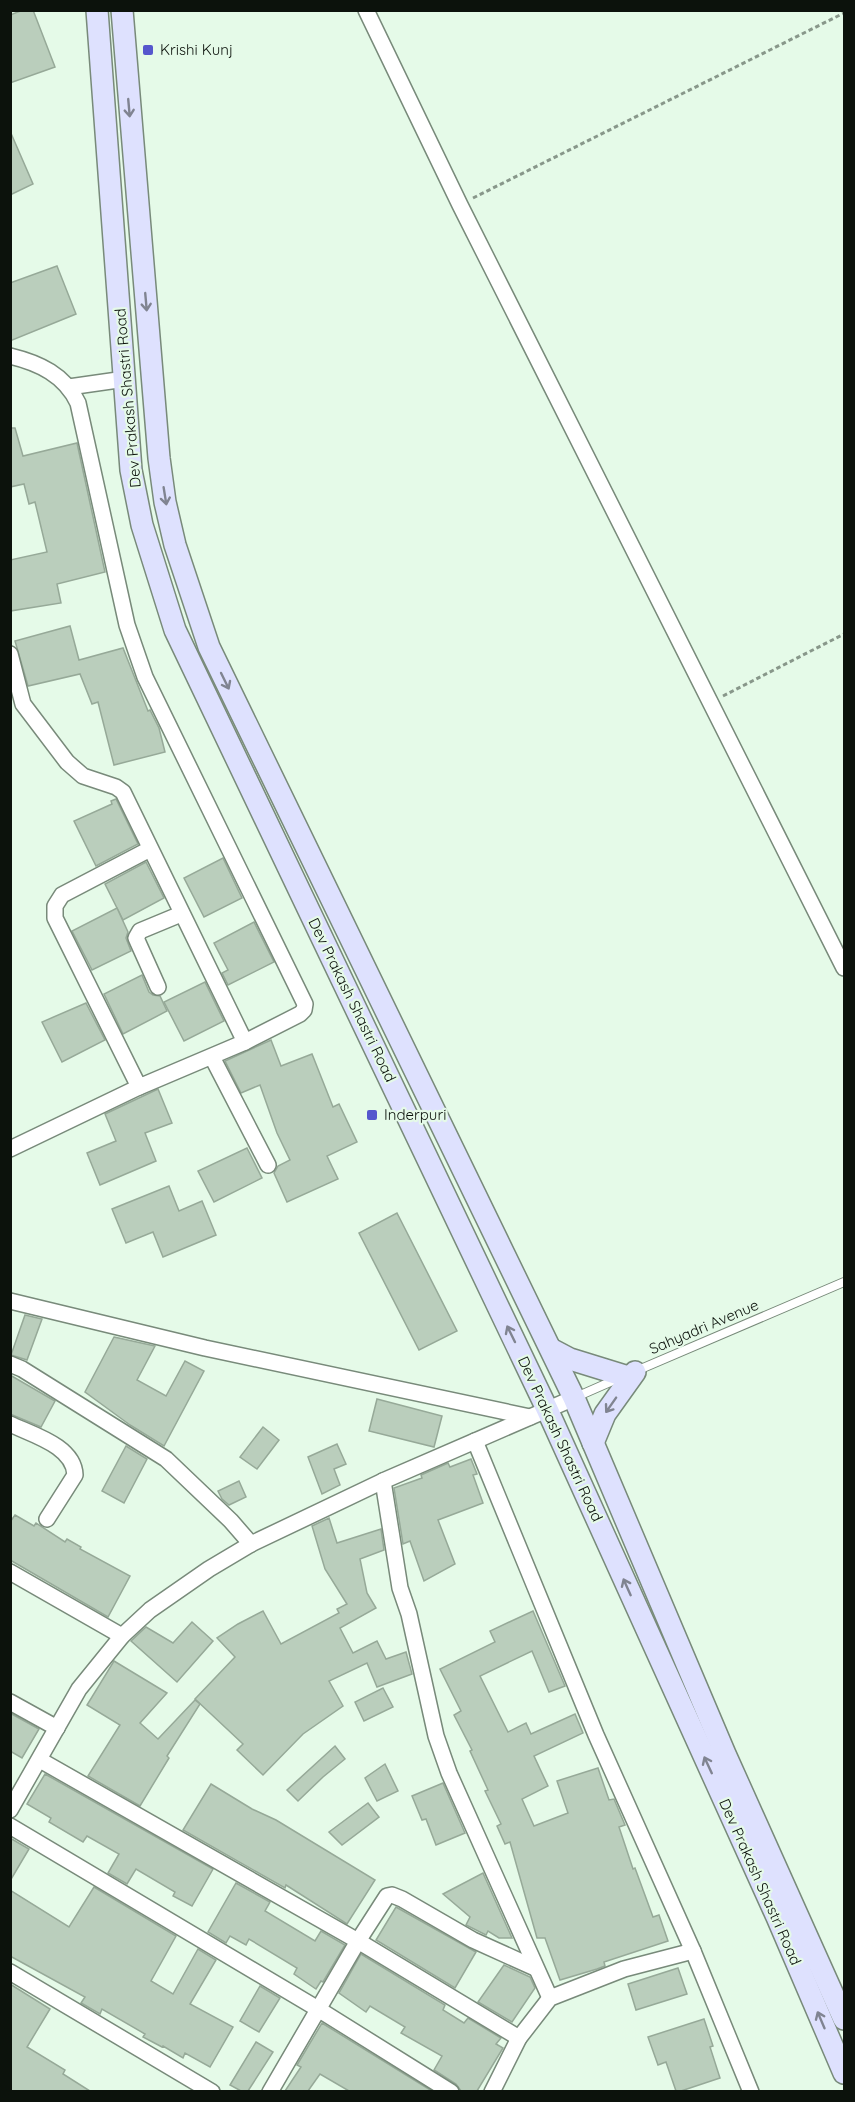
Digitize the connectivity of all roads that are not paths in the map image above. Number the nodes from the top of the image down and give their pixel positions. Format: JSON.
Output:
{"nodes":[{"id":1,"x":97,"y":10,"type":"edge"},
{"id":2,"x":122,"y":10,"type":"edge"},
{"id":3,"x":366,"y":10,"type":"edge"},
{"id":4,"x":10,"y":356,"type":"edge"},
{"id":5,"x":125,"y":379,"type":"junction"},
{"id":6,"x":69,"y":387,"type":"junction"},
{"id":7,"x":10,"y":654,"type":"edge"},
{"id":8,"x":150,"y":849,"type":"junction"},
{"id":9,"x":182,"y":914,"type":"junction"},
{"id":10,"x":844,"y":968,"type":"edge"},
{"id":11,"x":158,"y":987,"type":"dead end"},
{"id":12,"x":245,"y":1042,"type":"junction"},
{"id":13,"x":212,"y":1057,"type":"junction"},
{"id":14,"x":139,"y":1087,"type":"junction"},
{"id":15,"x":10,"y":1149,"type":"edge"},
{"id":16,"x":268,"y":1165,"type":"dead end"},
{"id":17,"x":844,"y":1282,"type":"edge"},
{"id":18,"x":10,"y":1301,"type":"edge"},
{"id":19,"x":551,"y":1349,"type":"junction"},
{"id":20,"x":10,"y":1364,"type":"edge"},
{"id":21,"x":630,"y":1374,"type":"junction"},
{"id":22,"x":574,"y":1398,"type":"junction"},
{"id":23,"x":538,"y":1413,"type":"junction"},
{"id":24,"x":10,"y":1424,"type":"edge"},
{"id":25,"x":475,"y":1441,"type":"junction"},
{"id":26,"x":593,"y":1443,"type":"junction"},
{"id":27,"x":383,"y":1481,"type":"junction"},
{"id":28,"x":47,"y":1519,"type":"dead end"},
{"id":29,"x":251,"y":1544,"type":"junction"},
{"id":30,"x":10,"y":1572,"type":"edge"},
{"id":31,"x":122,"y":1636,"type":"junction"},
{"id":32,"x":10,"y":1702,"type":"edge"},
{"id":33,"x":57,"y":1728,"type":"junction"},
{"id":34,"x":40,"y":1760,"type":"junction"},
{"id":35,"x":10,"y":1810,"type":"edge"},
{"id":36,"x":10,"y":1826,"type":"edge"},
{"id":37,"x":358,"y":1941,"type":"junction"},
{"id":38,"x":693,"y":1951,"type":"junction"},
{"id":39,"x":535,"y":1968,"type":"junction"},
{"id":40,"x":10,"y":1972,"type":"edge"},
{"id":41,"x":550,"y":1998,"type":"junction"},
{"id":42,"x":318,"y":2009,"type":"junction"},
{"id":43,"x":844,"y":2019,"type":"edge"},
{"id":44,"x":519,"y":2038,"type":"junction"},
{"id":45,"x":844,"y":2073,"type":"edge"},
{"id":46,"x":212,"y":2091,"type":"edge"},
{"id":47,"x":270,"y":2091,"type":"edge"},
{"id":48,"x":451,"y":2091,"type":"edge"},
{"id":49,"x":492,"y":2091,"type":"edge"},
{"id":50,"x":751,"y":2091,"type":"edge"}],
"edges":[{"from":1,"to":5,"type":"street","name":"Dev Prakash Shastri Road"},
{"from":2,"to":19,"type":"street","name":"Dev Prakash Shastri Road","one_way":true},
{"from":3,"to":10,"type":"street"},
{"from":4,"to":6,"type":"street"},
{"from":5,"to":6,"type":"street"},
{"from":23,"to":5,"type":"street","name":"Dev Prakash Shastri Road","one_way":true},
{"from":6,"to":12,"type":"street"},
{"from":7,"to":8,"type":"street"},
{"from":8,"to":9,"type":"street"},
{"from":8,"to":14,"type":"street"},
{"from":9,"to":11,"type":"street"},
{"from":9,"to":12,"type":"street"},
{"from":12,"to":13,"type":"street"},
{"from":13,"to":14,"type":"street"},
{"from":13,"to":16,"type":"street"},
{"from":14,"to":15,"type":"street"},
{"from":17,"to":21,"type":"lane","name":"Sahyadri Avenue"},
{"from":18,"to":23,"type":"street"},
{"from":19,"to":21,"type":"street"},
{"from":19,"to":22,"type":"street","name":"Dev Prakash Shastri Road"},
{"from":20,"to":29,"type":"street"},
{"from":21,"to":22,"type":"lane","name":"Sahyadri Avenue"},
{"from":21,"to":26,"type":"street","one_way":true},
{"from":22,"to":23,"type":"street"},
{"from":22,"to":26,"type":"street","name":"Dev Prakash Shastri Road"},
{"from":23,"to":25,"type":"street"},
{"from":45,"to":23,"type":"street","name":"Dev Prakash Shastri Road","one_way":true},
{"from":24,"to":28,"type":"street"},
{"from":25,"to":27,"type":"street"},
{"from":25,"to":38,"type":"street"},
{"from":26,"to":43,"type":"street","name":"Dev Prakash Shastri Road"},
{"from":27,"to":29,"type":"street"},
{"from":27,"to":39,"type":"street"},
{"from":29,"to":31,"type":"street"},
{"from":30,"to":31,"type":"street"},
{"from":31,"to":33,"type":"street"},
{"from":32,"to":33,"type":"street"},
{"from":33,"to":34,"type":"street"},
{"from":34,"to":35,"type":"street"},
{"from":34,"to":37,"type":"street"},
{"from":36,"to":42,"type":"street"},
{"from":37,"to":39,"type":"street"},
{"from":37,"to":42,"type":"street"},
{"from":37,"to":44,"type":"street"},
{"from":38,"to":41,"type":"street"},
{"from":38,"to":50,"type":"street"},
{"from":39,"to":41,"type":"street"},
{"from":40,"to":46,"type":"street"},
{"from":41,"to":44,"type":"street"},
{"from":42,"to":47,"type":"street"},
{"from":42,"to":48,"type":"street"},
{"from":44,"to":49,"type":"street"}]}
